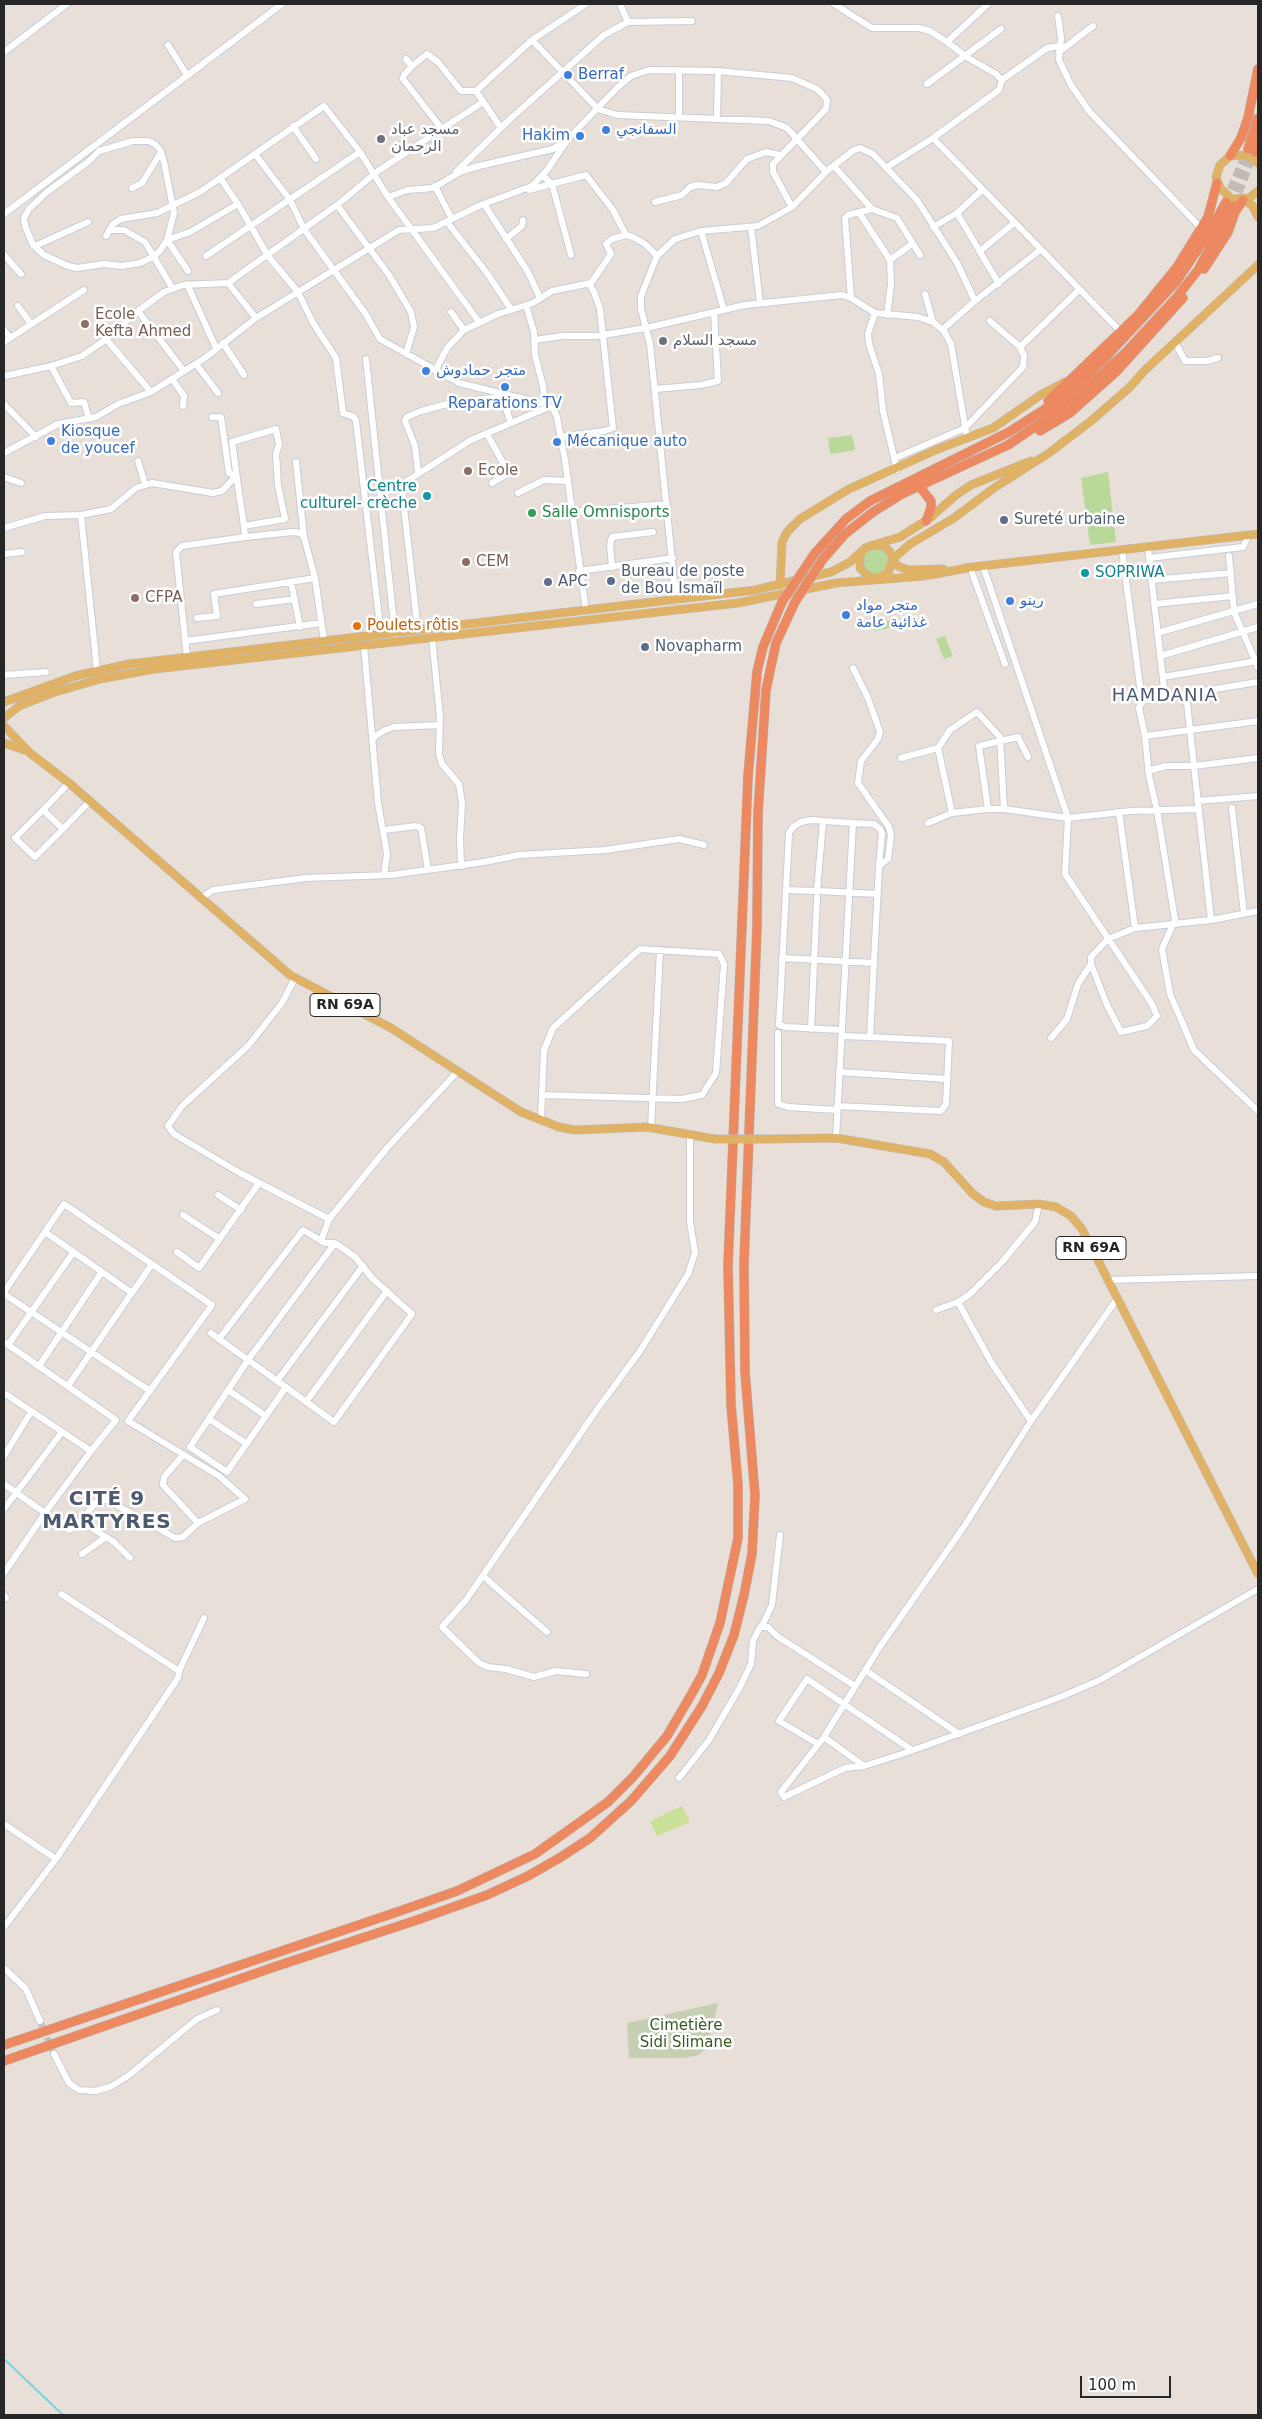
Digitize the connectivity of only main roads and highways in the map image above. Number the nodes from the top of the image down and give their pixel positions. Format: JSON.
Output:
{"nodes":[{"id":1,"x":1258,"y":69,"type":"edge"},
{"id":2,"x":1258,"y":118,"type":"edge"},
{"id":3,"x":1258,"y":142,"type":"edge"},
{"id":4,"x":1230,"y":156,"type":"junction"},
{"id":5,"x":1258,"y":163,"type":"edge"},
{"id":6,"x":1217,"y":183,"type":"junction"},
{"id":7,"x":1258,"y":191,"type":"edge"},
{"id":8,"x":1243,"y":200,"type":"junction"},
{"id":9,"x":1258,"y":217,"type":"edge"},
{"id":10,"x":1258,"y":264,"type":"edge"},
{"id":11,"x":1071,"y":379,"type":"junction"},
{"id":12,"x":1028,"y":420,"type":"junction"},
{"id":13,"x":1049,"y":453,"type":"junction"},
{"id":14,"x":981,"y":458,"type":"junction"},
{"id":15,"x":919,"y":486,"type":"junction"},
{"id":16,"x":926,"y":521,"type":"junction"},
{"id":17,"x":1258,"y":534,"type":"edge"},
{"id":18,"x":873,"y":545,"type":"junction"},
{"id":19,"x":862,"y":551,"type":"junction"},
{"id":20,"x":893,"y":560,"type":"junction"},
{"id":21,"x":969,"y":568,"type":"junction"},
{"id":22,"x":877,"y":578,"type":"junction"},
{"id":23,"x":780,"y":584,"type":"junction"},
{"id":24,"x":4,"y":702,"type":"edge"},
{"id":25,"x":4,"y":718,"type":"edge"},
{"id":26,"x":4,"y":726,"type":"edge"},
{"id":27,"x":4,"y":743,"type":"edge"},
{"id":28,"x":30,"y":753,"type":"junction"},
{"id":29,"x":1258,"y":1574,"type":"edge"},
{"id":30,"x":4,"y":2045,"type":"edge"},
{"id":31,"x":4,"y":2061,"type":"edge"}],
"edges":[{"from":1,"to":4,"type":"highway"},
{"from":2,"to":3,"type":"highway"},
{"from":4,"to":5,"type":"main road"},
{"from":4,"to":6,"type":"main road"},
{"from":6,"to":8,"type":"main road"},
{"from":6,"to":11,"type":"highway"},
{"from":7,"to":8,"type":"main road"},
{"from":8,"to":9,"type":"main road"},
{"from":8,"to":14,"type":"highway"},
{"from":10,"to":13,"type":"main road"},
{"from":11,"to":12,"type":"highway"},
{"from":11,"to":23,"type":"main road"},
{"from":12,"to":14,"type":"highway"},
{"from":12,"to":30,"type":"highway","bridge":true},
{"from":13,"to":16,"type":"main road"},
{"from":13,"to":20,"type":"main road"},
{"from":14,"to":15,"type":"highway"},
{"from":15,"to":16,"type":"highway"},
{"from":15,"to":31,"type":"highway","bridge":true},
{"from":16,"to":18,"type":"main road"},
{"from":17,"to":21,"type":"main road"},
{"from":18,"to":19,"type":"main road"},
{"from":18,"to":20,"type":"main road"},
{"from":19,"to":22,"type":"main road"},
{"from":19,"to":23,"type":"main road"},
{"from":20,"to":21,"type":"main road"},
{"from":20,"to":22,"type":"main road"},
{"from":21,"to":22,"type":"main road"},
{"from":22,"to":25,"type":"main road"},
{"from":23,"to":24,"type":"main road"},
{"from":26,"to":28,"type":"main road","number":"RN 69A"},
{"from":27,"to":28,"type":"main road","number":"RN 69A"},
{"from":28,"to":29,"type":"main road","number":"RN 69A","bridge":true}]}
